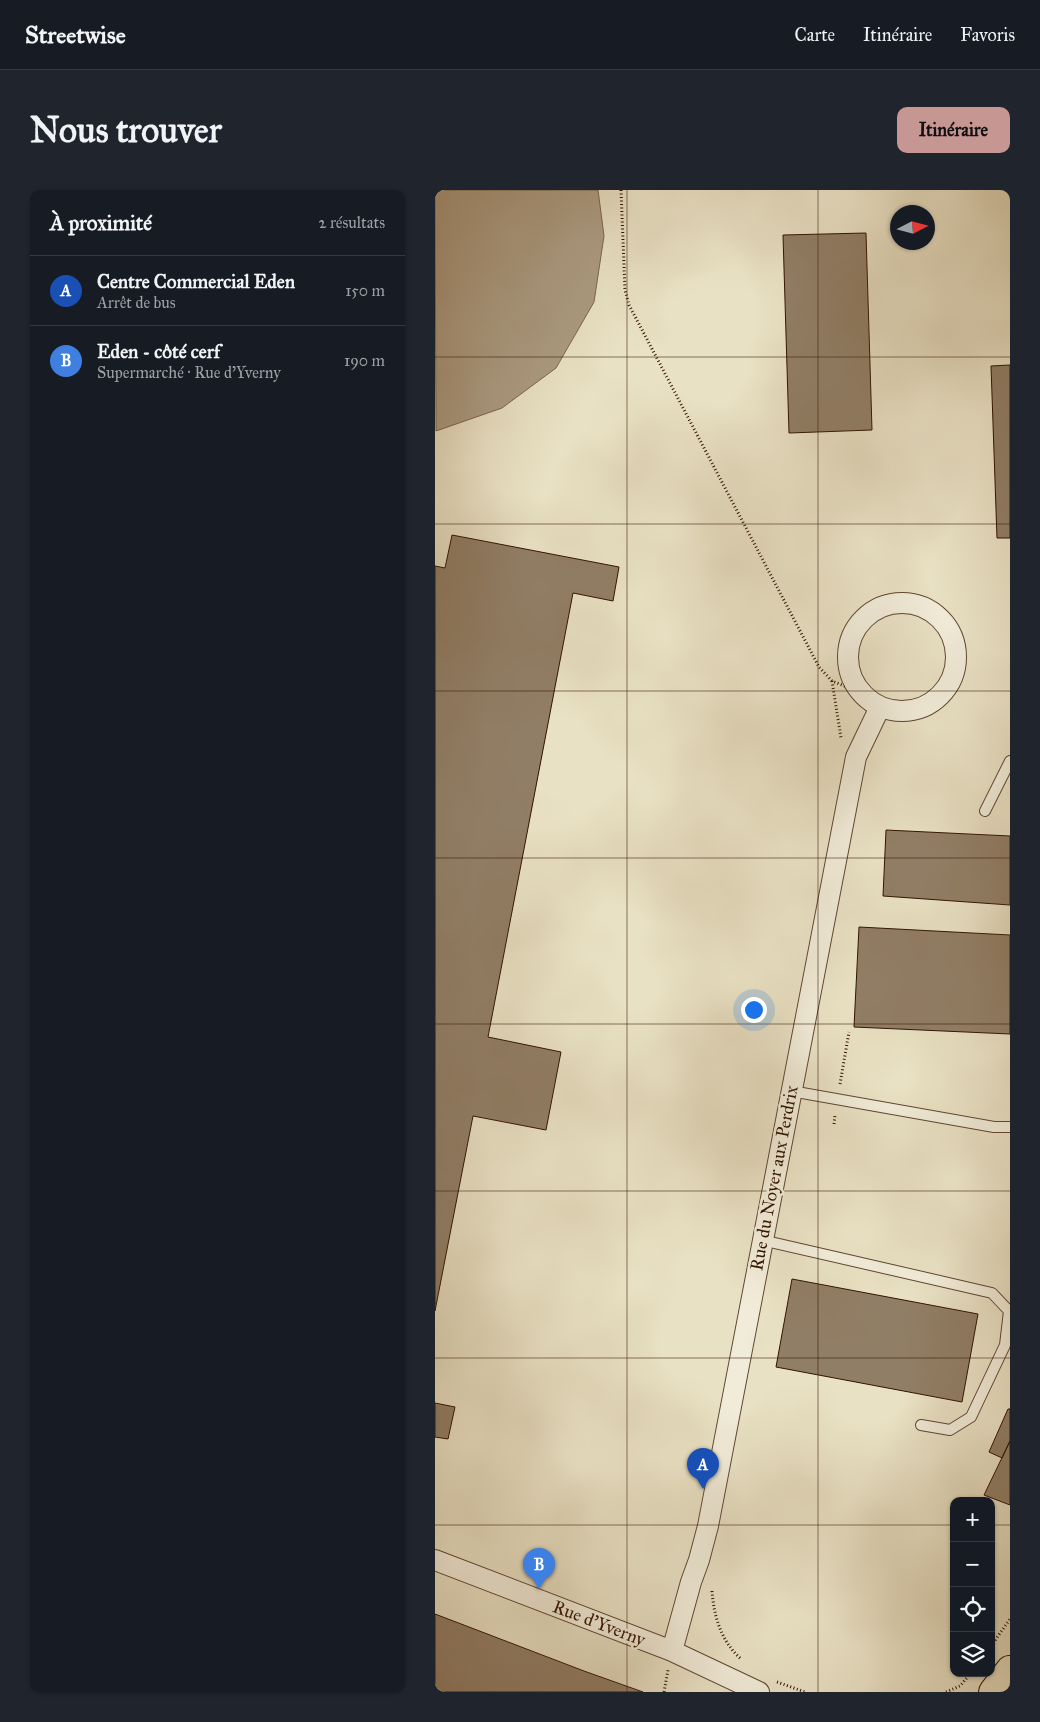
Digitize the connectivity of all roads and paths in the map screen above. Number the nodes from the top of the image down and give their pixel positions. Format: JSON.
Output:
{"nodes":[{"id":1,"x":621,"y":190,"type":"edge"},
{"id":2,"x":862,"y":693,"type":"junction"},
{"id":3,"x":880,"y":707,"type":"junction"},
{"id":4,"x":1010,"y":762,"type":"edge"},
{"id":5,"x":985,"y":811,"type":"dead end"},
{"id":6,"x":849,"y":1032,"type":"dead end"},
{"id":7,"x":839,"y":1087,"type":"dead end"},
{"id":8,"x":791,"y":1091,"type":"junction"},
{"id":9,"x":835,"y":1112,"type":"dead end"},
{"id":10,"x":834,"y":1124,"type":"dead end"},
{"id":11,"x":1010,"y":1127,"type":"edge"},
{"id":12,"x":762,"y":1240,"type":"junction"},
{"id":13,"x":921,"y":1426,"type":"dead end"},
{"id":14,"x":435,"y":1560,"type":"edge"},
{"id":15,"x":691,"y":1582,"type":"junction"},
{"id":16,"x":1010,"y":1619,"type":"edge"},
{"id":17,"x":995,"y":1640,"type":"edge"},
{"id":18,"x":672,"y":1650,"type":"junction"},
{"id":19,"x":743,"y":1661,"type":"dead end"},
{"id":20,"x":1010,"y":1670,"type":"edge"},
{"id":21,"x":968,"y":1677,"type":"edge"},
{"id":22,"x":765,"y":1685,"type":"edge"},
{"id":23,"x":805,"y":1692,"type":"edge"},
{"id":24,"x":947,"y":1692,"type":"edge"},
{"id":25,"x":993,"y":1692,"type":"edge"}],
"edges":[{"from":1,"to":2,"type":"path"},
{"from":2,"to":3,"type":"street"},
{"from":2,"to":3,"type":"street"},
{"from":3,"to":8,"type":"street","name":"Rue du Noyer aux Perdrix"},
{"from":4,"to":5,"type":"lane"},
{"from":6,"to":7,"type":"path"},
{"from":8,"to":11,"type":"lane"},
{"from":8,"to":12,"type":"street","name":"Rue du Noyer aux Perdrix"},
{"from":9,"to":10,"type":"path"},
{"from":12,"to":13,"type":"lane"},
{"from":12,"to":15,"type":"street","name":"Rue du Noyer aux Perdrix"},
{"from":14,"to":18,"type":"street","name":"Rue d'Yverny"},
{"from":15,"to":18,"type":"street","name":"Rue du Noyer aux Perdrix"},
{"from":15,"to":19,"type":"path"},
{"from":16,"to":17,"type":"path"},
{"from":18,"to":22,"type":"street","name":"Rue d'Yverny"},
{"from":20,"to":25,"type":"main road"},
{"from":21,"to":24,"type":"path"},
{"from":22,"to":23,"type":"path"}]}
